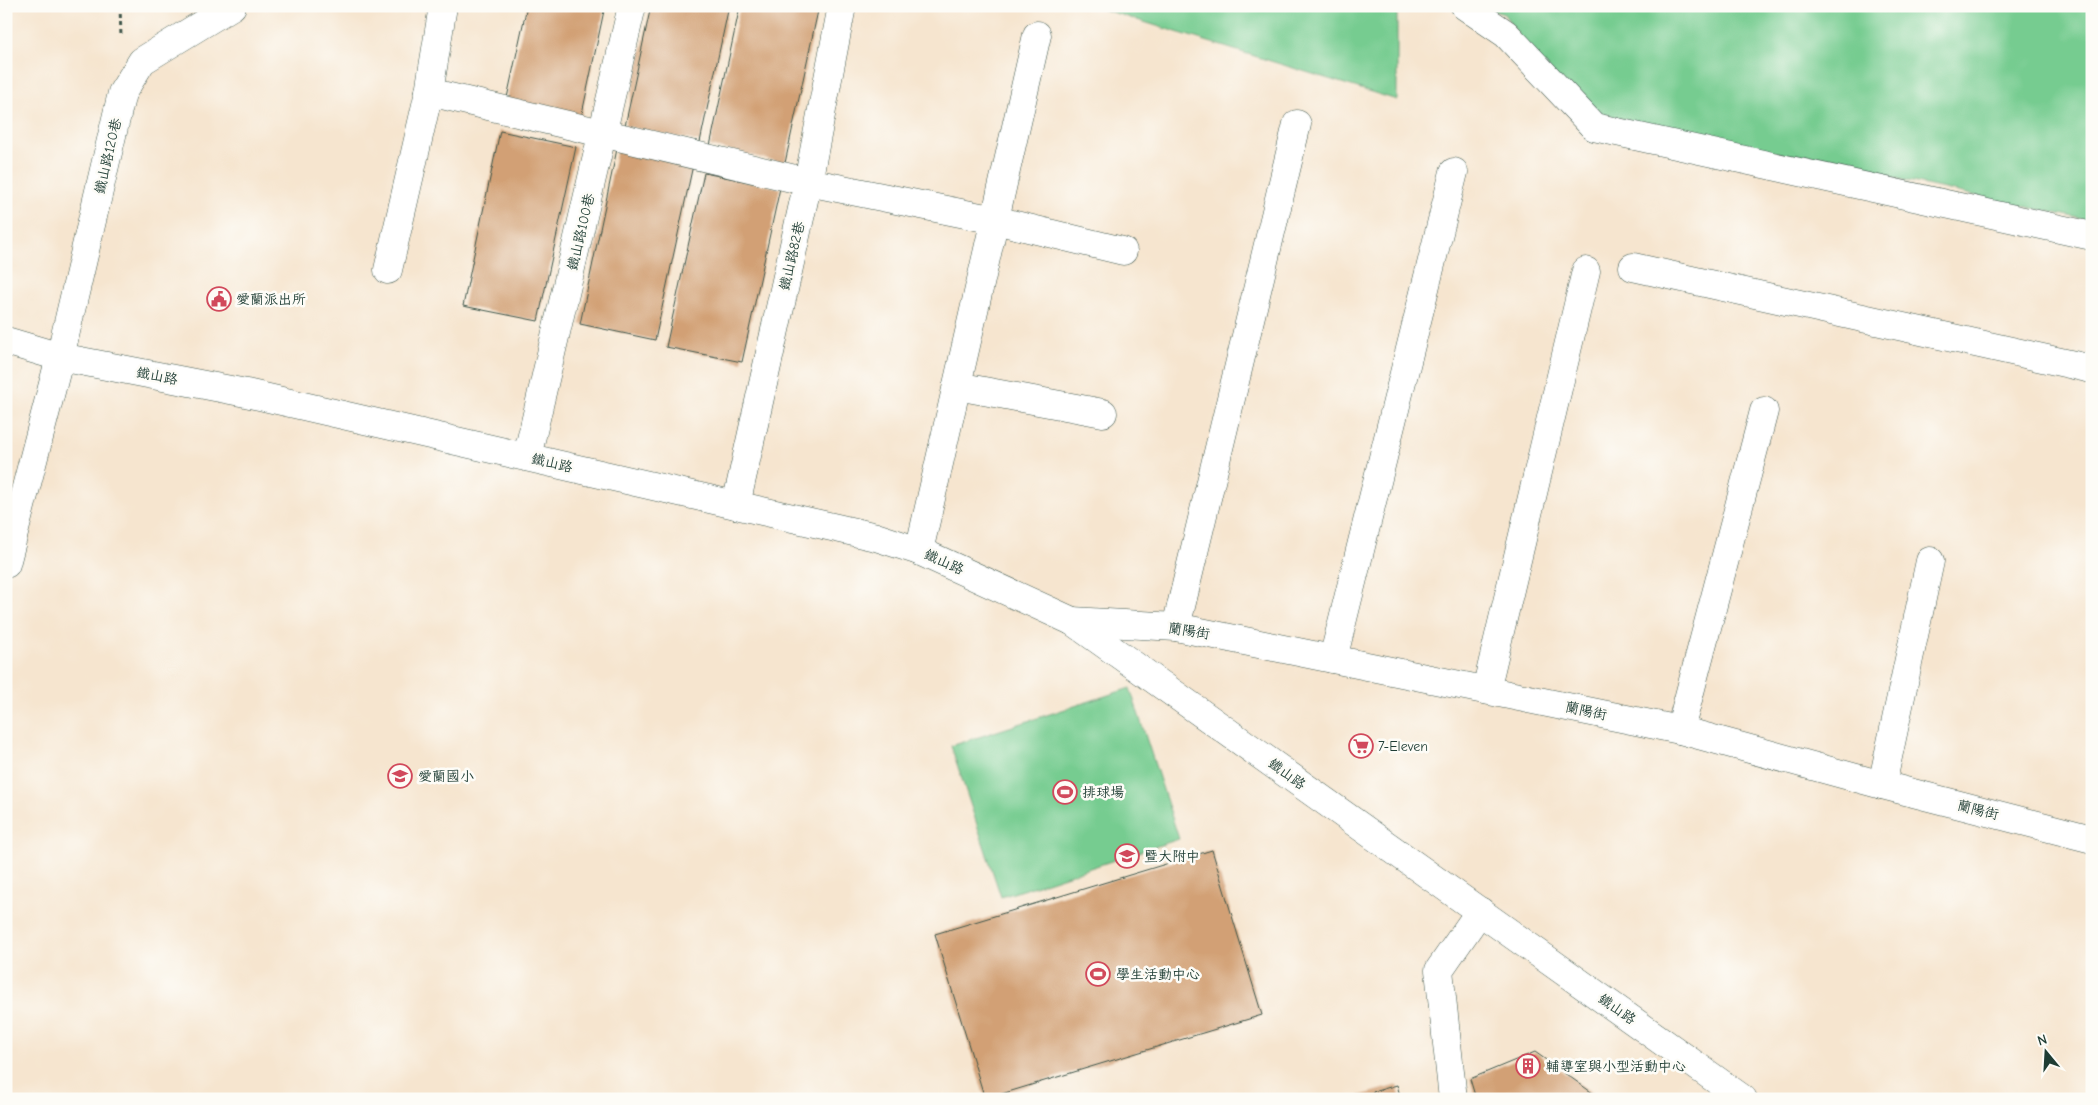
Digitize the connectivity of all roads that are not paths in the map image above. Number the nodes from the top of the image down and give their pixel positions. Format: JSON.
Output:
{"nodes":[{"id":1,"x":232,"y":6,"type":"edge"},
{"id":2,"x":443,"y":6,"type":"edge"},
{"id":3,"x":632,"y":6,"type":"edge"},
{"id":4,"x":842,"y":6,"type":"edge"},
{"id":5,"x":1465,"y":6,"type":"edge"},
{"id":6,"x":1038,"y":35,"type":"dead end"},
{"id":7,"x":429,"y":92,"type":"junction"},
{"id":8,"x":1297,"y":124,"type":"dead end"},
{"id":9,"x":604,"y":133,"type":"junction"},
{"id":10,"x":1454,"y":172,"type":"dead end"},
{"id":11,"x":808,"y":182,"type":"junction"},
{"id":12,"x":995,"y":220,"type":"junction"},
{"id":13,"x":2092,"y":236,"type":"edge"},
{"id":14,"x":1123,"y":251,"type":"dead end"},
{"id":15,"x":1632,"y":267,"type":"dead end"},
{"id":16,"x":388,"y":270,"type":"dead end"},
{"id":17,"x":1586,"y":271,"type":"dead end"},
{"id":18,"x":6,"y":341,"type":"edge"},
{"id":19,"x":60,"y":358,"type":"junction"},
{"id":20,"x":2092,"y":368,"type":"edge"},
{"id":21,"x":957,"y":386,"type":"junction"},
{"id":22,"x":1764,"y":410,"type":"dead end"},
{"id":23,"x":1103,"y":413,"type":"dead end"},
{"id":24,"x":527,"y":458,"type":"junction"},
{"id":25,"x":736,"y":505,"type":"junction"},
{"id":26,"x":919,"y":551,"type":"junction"},
{"id":27,"x":1930,"y":561,"type":"dead end"},
{"id":28,"x":6,"y":564,"type":"edge"},
{"id":29,"x":1072,"y":621,"type":"junction"},
{"id":30,"x":1176,"y":627,"type":"junction"},
{"id":31,"x":1333,"y":659,"type":"junction"},
{"id":32,"x":1486,"y":690,"type":"junction"},
{"id":33,"x":1680,"y":730,"type":"junction"},
{"id":34,"x":1882,"y":785,"type":"junction"},
{"id":35,"x":2092,"y":839,"type":"edge"},
{"id":36,"x":1480,"y":911,"type":"junction"},
{"id":37,"x":1453,"y":1099,"type":"edge"},
{"id":38,"x":1743,"y":1099,"type":"edge"}],
"edges":[{"from":1,"to":19,"type":"street","name":"鐵山路120巷"},
{"from":2,"to":7,"type":"street"},
{"from":3,"to":9,"type":"street","name":"鐵山路100巷"},
{"from":4,"to":11,"type":"street","name":"鐵山路82巷"},
{"from":5,"to":13,"type":"street"},
{"from":6,"to":12,"type":"street"},
{"from":7,"to":9,"type":"street"},
{"from":7,"to":16,"type":"street"},
{"from":8,"to":30,"type":"street"},
{"from":9,"to":11,"type":"street"},
{"from":9,"to":24,"type":"street","name":"鐵山路100巷"},
{"from":10,"to":31,"type":"street"},
{"from":11,"to":12,"type":"street"},
{"from":11,"to":25,"type":"street","name":"鐵山路82巷"},
{"from":12,"to":14,"type":"street"},
{"from":12,"to":21,"type":"street"},
{"from":15,"to":20,"type":"street"},
{"from":17,"to":32,"type":"street"},
{"from":18,"to":19,"type":"street","name":"鐵山路"},
{"from":19,"to":24,"type":"street","name":"鐵山路"},
{"from":19,"to":28,"type":"street","name":"鐵山路120巷"},
{"from":21,"to":23,"type":"street"},
{"from":21,"to":26,"type":"street"},
{"from":22,"to":33,"type":"street"},
{"from":24,"to":25,"type":"street","name":"鐵山路"},
{"from":25,"to":26,"type":"street","name":"鐵山路"},
{"from":26,"to":29,"type":"street","name":"鐵山路"},
{"from":27,"to":34,"type":"street"},
{"from":29,"to":30,"type":"street","name":"蘭陽街"},
{"from":29,"to":36,"type":"street","name":"鐵山路"},
{"from":30,"to":31,"type":"street","name":"蘭陽街"},
{"from":31,"to":32,"type":"street","name":"蘭陽街"},
{"from":32,"to":33,"type":"street","name":"蘭陽街"},
{"from":33,"to":34,"type":"street","name":"蘭陽街"},
{"from":34,"to":35,"type":"street","name":"蘭陽街"},
{"from":36,"to":37,"type":"street"},
{"from":36,"to":38,"type":"street","name":"鐵山路"}]}
